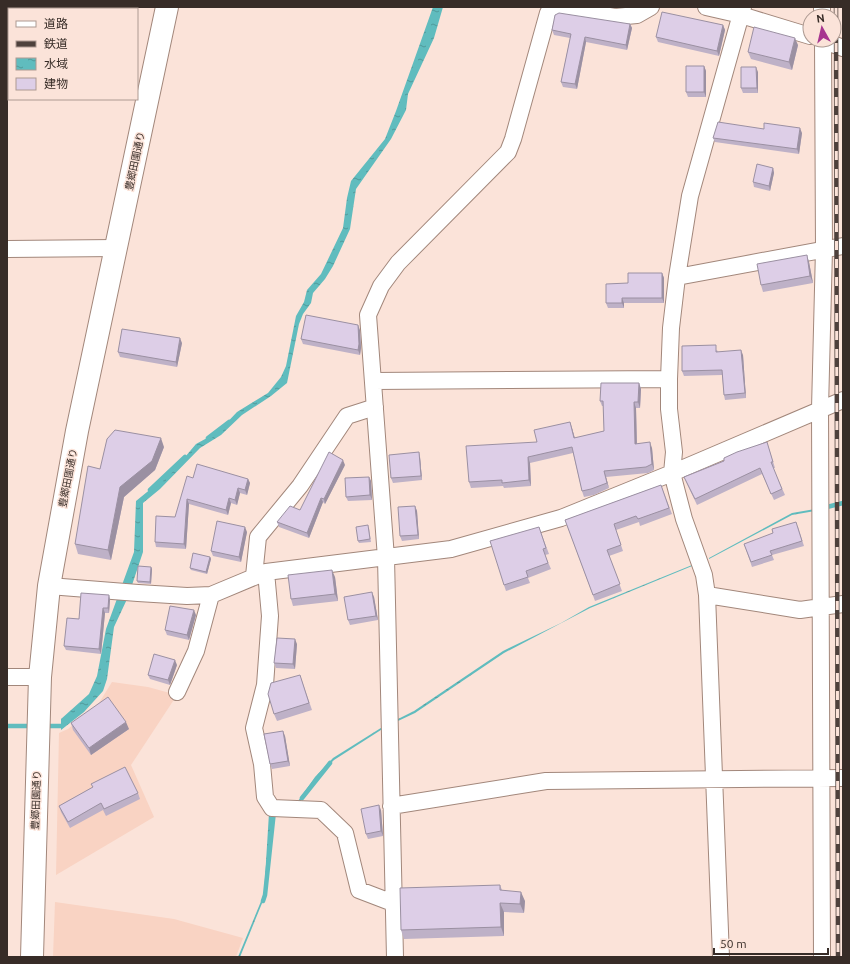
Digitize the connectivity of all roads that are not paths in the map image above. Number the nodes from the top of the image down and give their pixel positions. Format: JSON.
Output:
{"nodes":[{"id":1,"x":167,"y":7,"type":"edge"},
{"id":2,"x":651,"y":7,"type":"edge"},
{"id":3,"x":706,"y":7,"type":"edge"},
{"id":4,"x":742,"y":11,"type":"edge"},
{"id":5,"x":802,"y":33,"type":"edge"},
{"id":6,"x":822,"y":48,"type":"edge"},
{"id":7,"x":843,"y":246,"type":"edge"},
{"id":8,"x":116,"y":248,"type":"junction"},
{"id":9,"x":7,"y":249,"type":"edge"},
{"id":10,"x":824,"y":249,"type":"junction"},
{"id":11,"x":677,"y":278,"type":"junction"},
{"id":12,"x":668,"y":379,"type":"junction"},
{"id":13,"x":373,"y":381,"type":"junction"},
{"id":14,"x":843,"y":400,"type":"edge"},
{"id":15,"x":375,"y":407,"type":"junction"},
{"id":16,"x":820,"y":409,"type":"junction"},
{"id":17,"x":672,"y":474,"type":"junction"},
{"id":18,"x":386,"y":558,"type":"junction"},
{"id":19,"x":260,"y":574,"type":"junction"},
{"id":20,"x":49,"y":586,"type":"junction"},
{"id":21,"x":211,"y":595,"type":"junction"},
{"id":22,"x":707,"y":595,"type":"junction"},
{"id":23,"x":843,"y":604,"type":"edge"},
{"id":24,"x":821,"y":608,"type":"junction"},
{"id":25,"x":7,"y":677,"type":"edge"},
{"id":26,"x":40,"y":677,"type":"junction"},
{"id":27,"x":177,"y":692,"type":"dead end"},
{"id":28,"x":821,"y":778,"type":"junction"},
{"id":29,"x":843,"y":778,"type":"edge"},
{"id":30,"x":714,"y":780,"type":"junction"},
{"id":31,"x":391,"y":806,"type":"junction"},
{"id":32,"x":393,"y":903,"type":"junction"},
{"id":33,"x":32,"y":957,"type":"edge"},
{"id":34,"x":395,"y":957,"type":"edge"},
{"id":35,"x":721,"y":957,"type":"edge"},
{"id":36,"x":822,"y":957,"type":"edge"}],
"edges":[{"from":1,"to":8,"type":"street","name":"豊郷田園通り"},
{"from":2,"to":13,"type":"street"},
{"from":3,"to":4,"type":"street"},
{"from":4,"to":5,"type":"street"},
{"from":4,"to":11,"type":"street"},
{"from":6,"to":10,"type":"street"},
{"from":7,"to":10,"type":"street"},
{"from":8,"to":9,"type":"street"},
{"from":8,"to":20,"type":"street","name":"豊郷田園通り"},
{"from":10,"to":11,"type":"street"},
{"from":10,"to":16,"type":"street"},
{"from":11,"to":12,"type":"street"},
{"from":12,"to":13,"type":"street"},
{"from":12,"to":17,"type":"street"},
{"from":13,"to":15,"type":"street"},
{"from":14,"to":16,"type":"street"},
{"from":15,"to":18,"type":"street"},
{"from":15,"to":19,"type":"street"},
{"from":16,"to":17,"type":"street"},
{"from":16,"to":24,"type":"street"},
{"from":17,"to":18,"type":"street"},
{"from":17,"to":22,"type":"street"},
{"from":18,"to":19,"type":"street"},
{"from":18,"to":31,"type":"street"},
{"from":19,"to":21,"type":"street"},
{"from":19,"to":32,"type":"street"},
{"from":20,"to":21,"type":"street"},
{"from":20,"to":26,"type":"street","name":"豊郷田園通り"},
{"from":21,"to":27,"type":"street"},
{"from":22,"to":24,"type":"street"},
{"from":22,"to":30,"type":"street"},
{"from":23,"to":24,"type":"street"},
{"from":24,"to":28,"type":"street"},
{"from":25,"to":26,"type":"street"},
{"from":26,"to":33,"type":"street","name":"豊郷田園通り"},
{"from":28,"to":29,"type":"street"},
{"from":28,"to":30,"type":"street"},
{"from":28,"to":36,"type":"street"},
{"from":30,"to":31,"type":"street"},
{"from":30,"to":35,"type":"street"},
{"from":31,"to":32,"type":"street"},
{"from":32,"to":34,"type":"street"}]}
